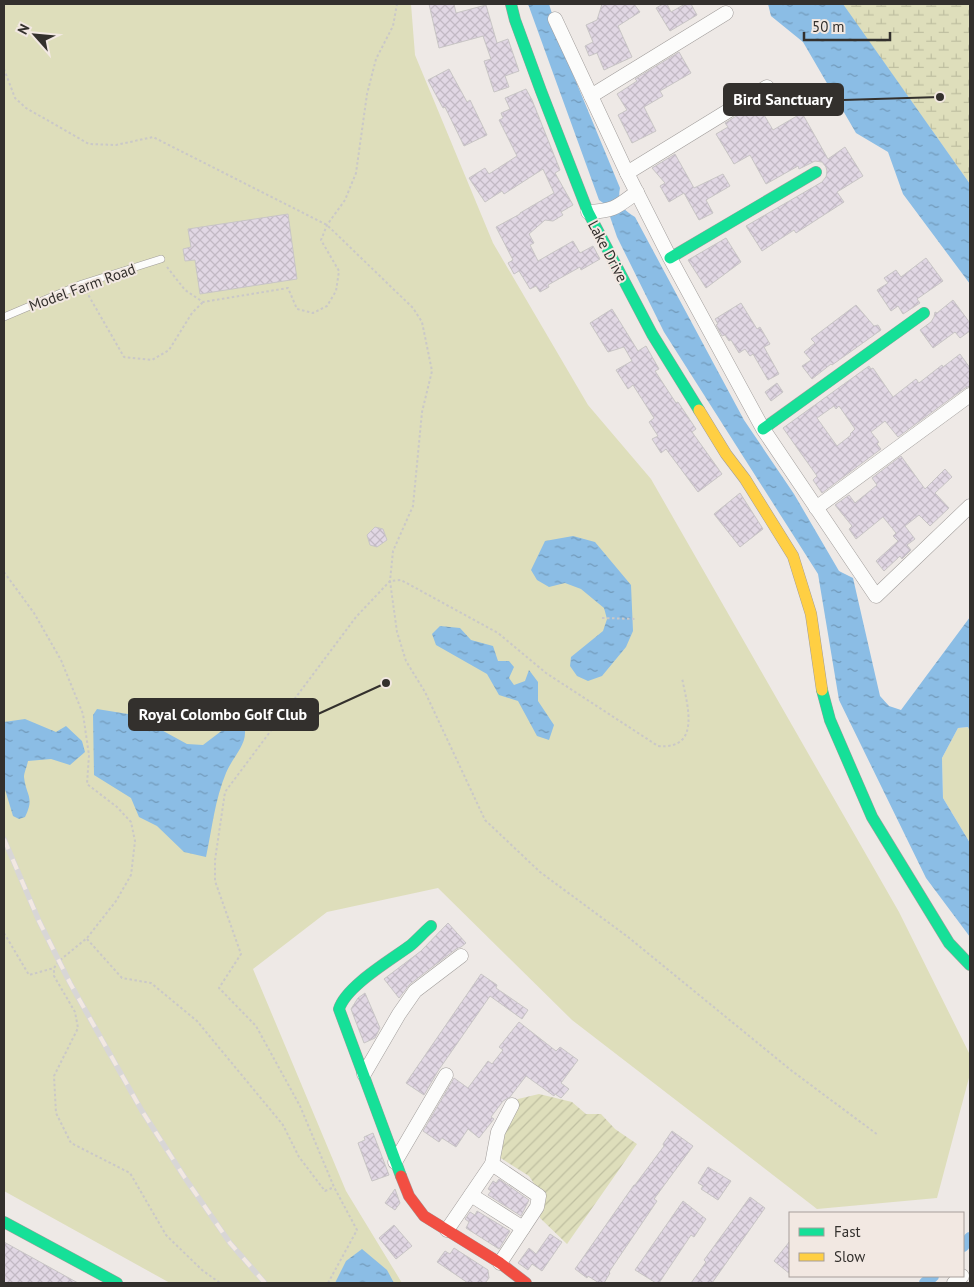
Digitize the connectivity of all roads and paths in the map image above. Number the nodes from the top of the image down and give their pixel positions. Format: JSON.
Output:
{"nodes":[{"id":1,"x":397,"y":4,"type":"edge"},
{"id":2,"x":511,"y":4,"type":"edge"},
{"id":3,"x":726,"y":13,"type":"dead end"},
{"id":4,"x":555,"y":19,"type":"dead end"},
{"id":5,"x":4,"y":69,"type":"edge"},
{"id":6,"x":767,"y":87,"type":"dead end"},
{"id":7,"x":591,"y":96,"type":"junction"},
{"id":8,"x":627,"y":172,"type":"junction"},
{"id":9,"x":816,"y":172,"type":"dead end"},
{"id":10,"x":637,"y":192,"type":"junction"},
{"id":11,"x":588,"y":212,"type":"junction"},
{"id":12,"x":327,"y":225,"type":"junction"},
{"id":13,"x":670,"y":258,"type":"junction"},
{"id":14,"x":161,"y":259,"type":"joint"},
{"id":15,"x":82,"y":284,"type":"junction"},
{"id":16,"x":203,"y":302,"type":"junction"},
{"id":17,"x":924,"y":313,"type":"dead end"},
{"id":18,"x":4,"y":317,"type":"edge"},
{"id":19,"x":970,"y":395,"type":"edge"},
{"id":20,"x":763,"y":430,"type":"junction"},
{"id":21,"x":970,"y":506,"type":"edge"},
{"id":22,"x":816,"y":508,"type":"junction"},
{"id":23,"x":4,"y":572,"type":"edge"},
{"id":24,"x":390,"y":581,"type":"junction"},
{"id":25,"x":602,"y":618,"type":"dead end"},
{"id":26,"x":637,"y":619,"type":"dead end"},
{"id":27,"x":682,"y":678,"type":"dead end"},
{"id":28,"x":430,"y":926,"type":"dead end"},
{"id":29,"x":4,"y":933,"type":"edge"},
{"id":30,"x":86,"y":938,"type":"junction"},
{"id":31,"x":460,"y":956,"type":"dead end"},
{"id":32,"x":970,"y":965,"type":"edge"},
{"id":33,"x":54,"y":968,"type":"junction"},
{"id":34,"x":364,"y":1074,"type":"junction"},
{"id":35,"x":446,"y":1075,"type":"dead end"},
{"id":36,"x":512,"y":1105,"type":"dead end"},
{"id":37,"x":878,"y":1135,"type":"dead end"},
{"id":38,"x":395,"y":1162,"type":"junction"},
{"id":39,"x":492,"y":1164,"type":"junction"},
{"id":40,"x":334,"y":1187,"type":"junction"},
{"id":41,"x":471,"y":1195,"type":"junction"},
{"id":42,"x":4,"y":1222,"type":"edge"},
{"id":43,"x":524,"y":1228,"type":"junction"},
{"id":44,"x":447,"y":1230,"type":"junction"},
{"id":45,"x":500,"y":1263,"type":"junction"},
{"id":46,"x":112,"y":1282,"type":"edge"},
{"id":47,"x":520,"y":1282,"type":"edge"},
{"id":48,"x":220,"y":1283,"type":"edge"},
{"id":49,"x":328,"y":1283,"type":"edge"}],
"edges":[{"from":1,"to":12,"type":"path"},
{"from":2,"to":11,"type":"street","name":"Lake Drive"},
{"from":3,"to":7,"type":"street"},
{"from":4,"to":7,"type":"street"},
{"from":5,"to":12,"type":"path"},
{"from":6,"to":8,"type":"street"},
{"from":7,"to":8,"type":"street"},
{"from":8,"to":10,"type":"street"},
{"from":9,"to":13,"type":"street"},
{"from":10,"to":11,"type":"street"},
{"from":10,"to":13,"type":"street"},
{"from":11,"to":32,"type":"street","name":"Lake Drive"},
{"from":12,"to":16,"type":"path"},
{"from":12,"to":24,"type":"path"},
{"from":13,"to":20,"type":"street"},
{"from":14,"to":15,"type":"lane","name":"Model Farm Road"},
{"from":14,"to":16,"type":"path"},
{"from":15,"to":16,"type":"path"},
{"from":15,"to":18,"type":"lane","name":"Model Farm Road"},
{"from":17,"to":20,"type":"street"},
{"from":19,"to":22,"type":"street"},
{"from":20,"to":22,"type":"street"},
{"from":21,"to":22,"type":"street"},
{"from":23,"to":30,"type":"path"},
{"from":24,"to":27,"type":"path"},
{"from":24,"to":37,"type":"path"},
{"from":24,"to":40,"type":"path"},
{"from":25,"to":26,"type":"path"},
{"from":28,"to":34,"type":"street"},
{"from":29,"to":33,"type":"path"},
{"from":30,"to":33,"type":"path"},
{"from":30,"to":40,"type":"path"},
{"from":31,"to":34,"type":"street"},
{"from":33,"to":48,"type":"path"},
{"from":34,"to":38,"type":"street"},
{"from":35,"to":38,"type":"street"},
{"from":36,"to":39,"type":"street"},
{"from":38,"to":44,"type":"street"},
{"from":39,"to":41,"type":"street"},
{"from":39,"to":43,"type":"street"},
{"from":40,"to":49,"type":"path"},
{"from":41,"to":43,"type":"street"},
{"from":41,"to":44,"type":"street"},
{"from":42,"to":46,"type":"street"},
{"from":43,"to":45,"type":"street"},
{"from":44,"to":45,"type":"street"},
{"from":45,"to":47,"type":"street"}]}
